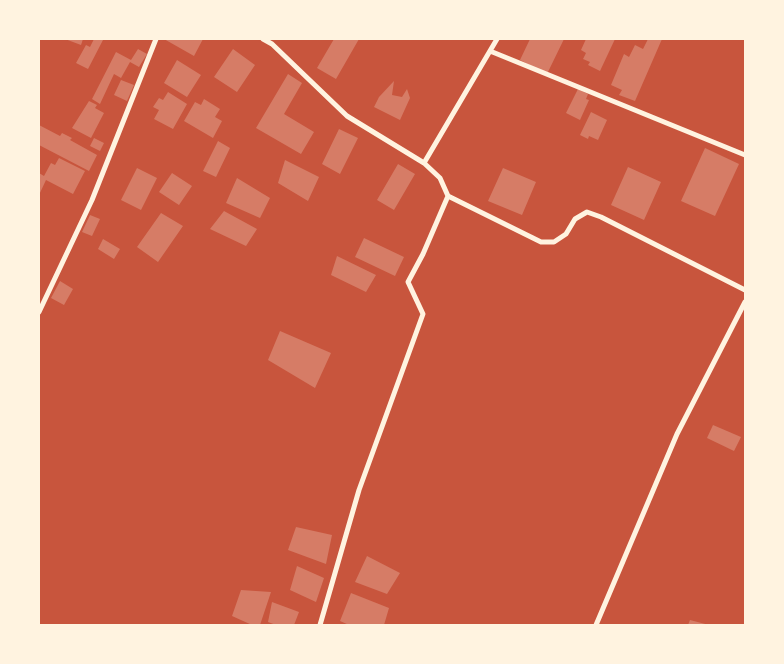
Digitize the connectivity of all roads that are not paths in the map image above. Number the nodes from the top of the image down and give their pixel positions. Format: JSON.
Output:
{"nodes":[{"id":1,"x":156,"y":39,"type":"edge"},
{"id":2,"x":263,"y":39,"type":"edge"},
{"id":3,"x":497,"y":39,"type":"edge"},
{"id":4,"x":490,"y":51,"type":"junction"},
{"id":5,"x":745,"y":155,"type":"edge"},
{"id":6,"x":424,"y":164,"type":"junction"},
{"id":7,"x":448,"y":196,"type":"junction"},
{"id":8,"x":745,"y":290,"type":"edge"},
{"id":9,"x":745,"y":302,"type":"edge"},
{"id":10,"x":39,"y":312,"type":"edge"},
{"id":11,"x":320,"y":625,"type":"edge"},
{"id":12,"x":596,"y":625,"type":"edge"}],
"edges":[{"from":1,"to":10,"type":"street"},
{"from":2,"to":6,"type":"street"},
{"from":3,"to":4,"type":"street"},
{"from":4,"to":5,"type":"street"},
{"from":4,"to":6,"type":"street"},
{"from":6,"to":7,"type":"street"},
{"from":7,"to":8,"type":"street"},
{"from":7,"to":11,"type":"street"},
{"from":9,"to":12,"type":"street"}]}
